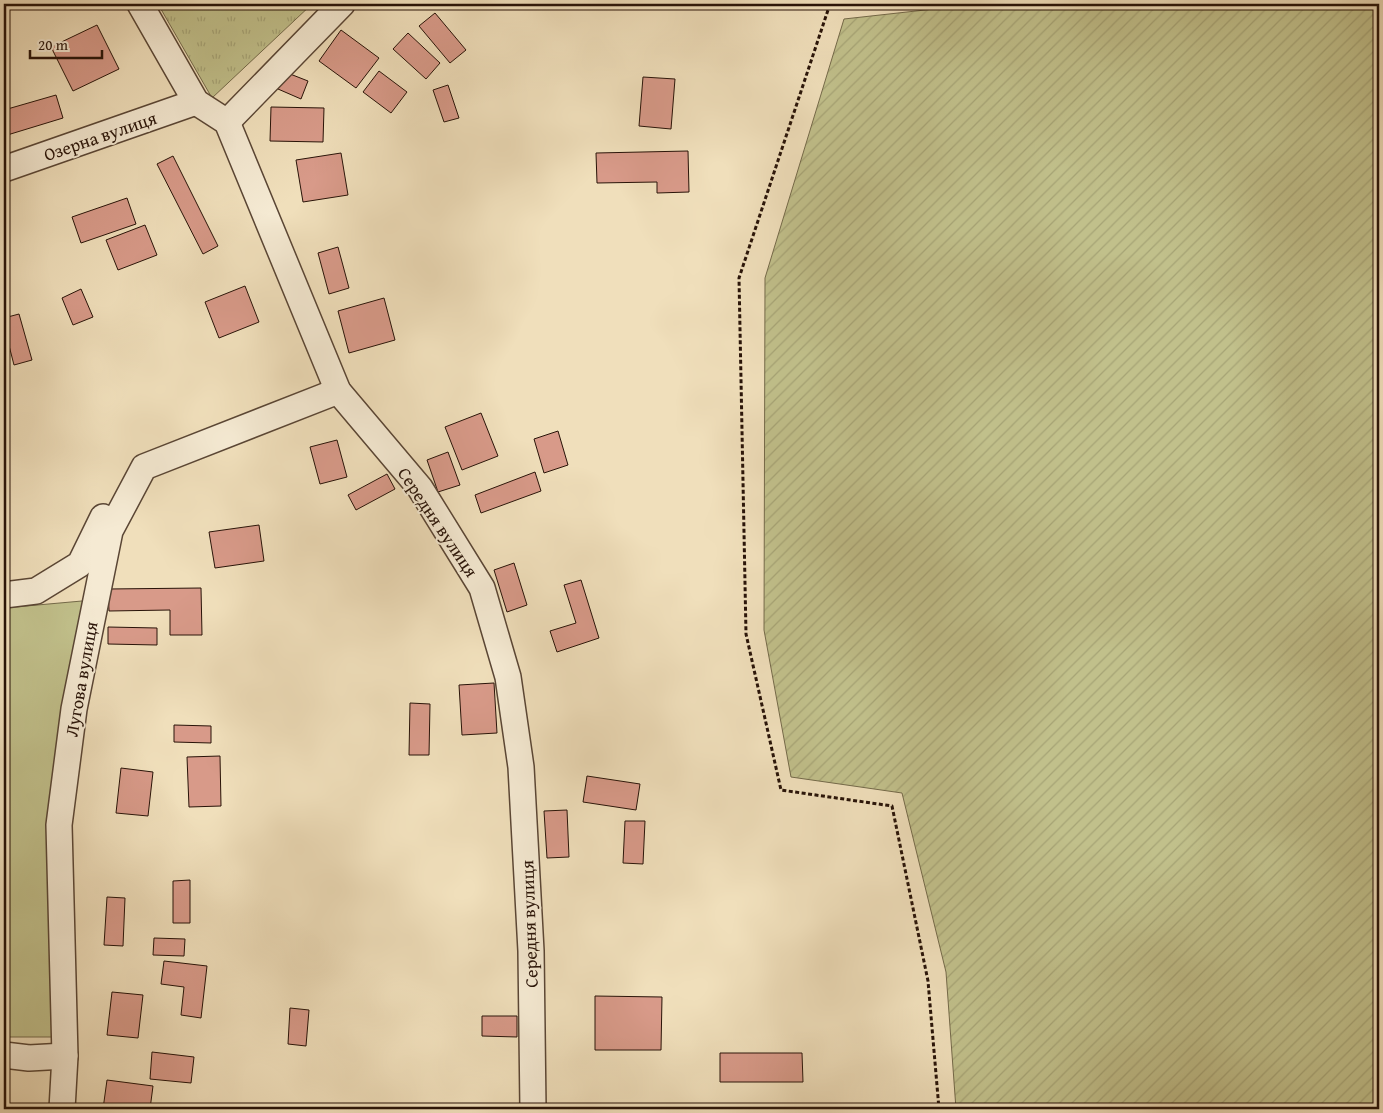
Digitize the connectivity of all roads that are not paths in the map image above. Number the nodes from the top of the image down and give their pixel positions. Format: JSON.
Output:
{"nodes":[{"id":1,"x":140,"y":4,"type":"edge"},
{"id":2,"x":342,"y":4,"type":"edge"},
{"id":3,"x":196,"y":102,"type":"junction"},
{"id":4,"x":227,"y":122,"type":"junction"},
{"id":5,"x":4,"y":170,"type":"edge"},
{"id":6,"x":338,"y":390,"type":"junction"},
{"id":7,"x":144,"y":467,"type":"junction"},
{"id":8,"x":4,"y":595,"type":"edge"},
{"id":9,"x":4,"y":1055,"type":"edge"},
{"id":10,"x":65,"y":1056,"type":"junction"},
{"id":11,"x":62,"y":1109,"type":"edge"},
{"id":12,"x":533,"y":1109,"type":"edge"}],
"edges":[{"from":1,"to":3,"type":"street"},
{"from":2,"to":4,"type":"street"},
{"from":3,"to":4,"type":"street"},
{"from":3,"to":5,"type":"street","name":"Озерна вулиця"},
{"from":4,"to":6,"type":"street","name":"Середня вулиця"},
{"from":6,"to":7,"type":"street"},
{"from":6,"to":12,"type":"street","name":"Середня вулиця"},
{"from":7,"to":8,"type":"street"},
{"from":7,"to":10,"type":"street","name":"Лугова вулиця"},
{"from":9,"to":10,"type":"street"},
{"from":10,"to":11,"type":"street","name":"Лугова вулиця"}]}
